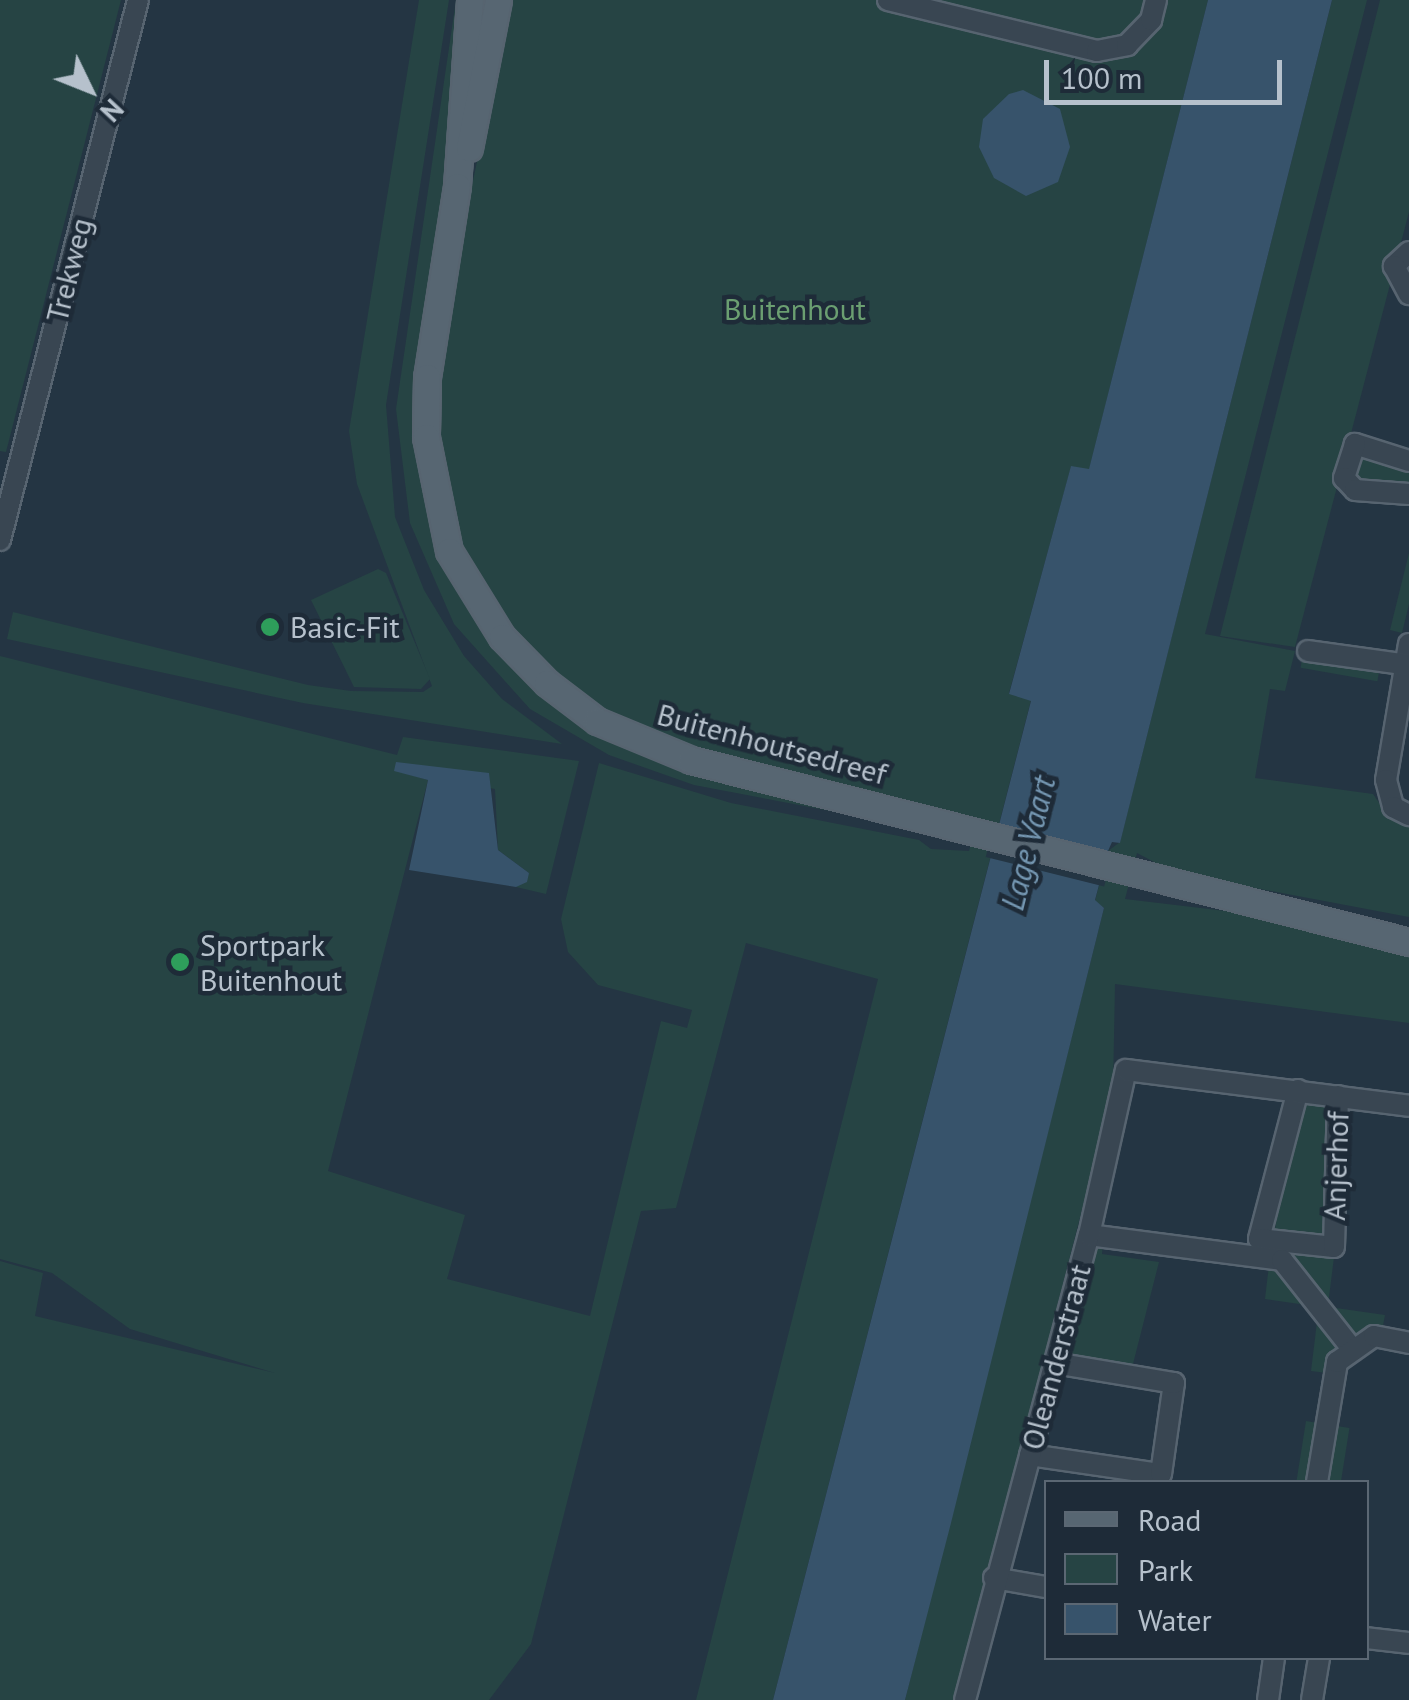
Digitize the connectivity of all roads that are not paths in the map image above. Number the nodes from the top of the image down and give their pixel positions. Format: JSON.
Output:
{"nodes":[{"id":1,"x":138,"y":0,"type":"edge"},
{"id":2,"x":470,"y":0,"type":"edge"},
{"id":3,"x":501,"y":0,"type":"edge"},
{"id":4,"x":888,"y":0,"type":"edge"},
{"id":5,"x":1156,"y":0,"type":"edge"},
{"id":6,"x":457,"y":186,"type":"junction"},
{"id":7,"x":1409,"y":252,"type":"edge"},
{"id":8,"x":1409,"y":294,"type":"edge"},
{"id":9,"x":1409,"y":461,"type":"edge"},
{"id":10,"x":1409,"y":494,"type":"edge"},
{"id":11,"x":0,"y":540,"type":"edge"},
{"id":12,"x":1409,"y":644,"type":"edge"},
{"id":13,"x":1308,"y":650,"type":"dead end"},
{"id":14,"x":1407,"y":665,"type":"edge"},
{"id":15,"x":1409,"y":815,"type":"edge"},
{"id":16,"x":1340,"y":920,"type":"junction"},
{"id":17,"x":1409,"y":927,"type":"edge"},
{"id":18,"x":1409,"y":942,"type":"edge"},
{"id":19,"x":1298,"y":1090,"type":"junction"},
{"id":20,"x":1338,"y":1096,"type":"junction"},
{"id":21,"x":1409,"y":1106,"type":"edge"},
{"id":22,"x":1088,"y":1235,"type":"junction"},
{"id":23,"x":1409,"y":1343,"type":"edge"},
{"id":24,"x":1353,"y":1350,"type":"junction"},
{"id":25,"x":1054,"y":1364,"type":"junction"},
{"id":26,"x":1030,"y":1455,"type":"junction"},
{"id":27,"x":1316,"y":1480,"type":"edge"},
{"id":28,"x":994,"y":1578,"type":"junction"},
{"id":29,"x":1044,"y":1587,"type":"edge"},
{"id":30,"x":1369,"y":1638,"type":"edge"},
{"id":31,"x":1409,"y":1643,"type":"edge"},
{"id":32,"x":1274,"y":1660,"type":"edge"},
{"id":33,"x":1319,"y":1660,"type":"edge"},
{"id":34,"x":965,"y":1700,"type":"edge"},
{"id":35,"x":1268,"y":1700,"type":"edge"},
{"id":36,"x":1312,"y":1700,"type":"edge"}],
"edges":[{"from":1,"to":11,"type":"street","name":"Trekweg"},
{"from":2,"to":6,"type":"main road","name":"Buitenhoutsedreef"},
{"from":3,"to":6,"type":"main road","name":"Buitenhoutsedreef"},
{"from":4,"to":5,"type":"street"},
{"from":6,"to":16,"type":"main road","name":"Buitenhoutsedreef"},
{"from":7,"to":8,"type":"street"},
{"from":9,"to":10,"type":"street"},
{"from":12,"to":14,"type":"street"},
{"from":13,"to":14,"type":"street"},
{"from":14,"to":15,"type":"street"},
{"from":16,"to":17,"type":"main road","name":"Buitenhoutsedreef"},
{"from":16,"to":18,"type":"main road","name":"Buitenhoutsedreef"},
{"from":19,"to":20,"type":"street"},
{"from":19,"to":20,"type":"street","name":"Anjerhof"},
{"from":19,"to":22,"type":"street","name":"Oleanderstraat"},
{"from":20,"to":21,"type":"street"},
{"from":22,"to":24,"type":"street"},
{"from":22,"to":25,"type":"street","name":"Oleanderstraat"},
{"from":23,"to":24,"type":"street"},
{"from":24,"to":27,"type":"street"},
{"from":25,"to":26,"type":"street","name":"Oleanderstraat"},
{"from":25,"to":26,"type":"street"},
{"from":26,"to":28,"type":"street","name":"Oleanderstraat"},
{"from":28,"to":29,"type":"street"},
{"from":28,"to":34,"type":"street","name":"Oleanderstraat"},
{"from":30,"to":31,"type":"street"},
{"from":32,"to":35,"type":"street"},
{"from":33,"to":36,"type":"street"}]}
